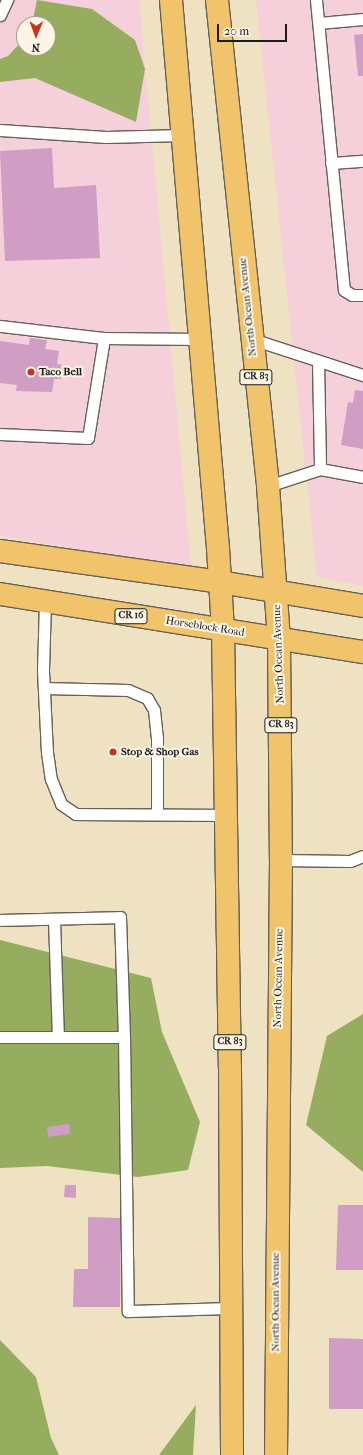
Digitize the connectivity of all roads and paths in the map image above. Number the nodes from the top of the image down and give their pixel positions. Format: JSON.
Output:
{"nodes":[{"id":1,"x":7,"y":0,"type":"edge"},
{"id":2,"x":170,"y":0,"type":"edge"},
{"id":3,"x":217,"y":0,"type":"edge"},
{"id":4,"x":316,"y":0,"type":"edge"},
{"id":5,"x":0,"y":15,"type":"edge"},
{"id":6,"x":363,"y":19,"type":"edge"},
{"id":7,"x":319,"y":23,"type":"junction"},
{"id":8,"x":0,"y":130,"type":"edge"},
{"id":9,"x":182,"y":135,"type":"junction"},
{"id":10,"x":363,"y":161,"type":"edge"},
{"id":11,"x":331,"y":163,"type":"junction"},
{"id":12,"x":363,"y":295,"type":"edge"},
{"id":13,"x":0,"y":326,"type":"edge"},
{"id":14,"x":104,"y":338,"type":"junction"},
{"id":15,"x":200,"y":339,"type":"junction"},
{"id":16,"x":252,"y":339,"type":"junction"},
{"id":17,"x":318,"y":361,"type":"junction"},
{"id":18,"x":363,"y":375,"type":"edge"},
{"id":19,"x":0,"y":434,"type":"edge"},
{"id":20,"x":320,"y":469,"type":"junction"},
{"id":21,"x":363,"y":477,"type":"edge"},
{"id":22,"x":268,"y":486,"type":"junction"},
{"id":23,"x":0,"y":551,"type":"edge"},
{"id":24,"x":220,"y":582,"type":"junction"},
{"id":25,"x":276,"y":591,"type":"junction"},
{"id":26,"x":0,"y":594,"type":"edge"},
{"id":27,"x":45,"y":602,"type":"junction"},
{"id":28,"x":363,"y":606,"type":"edge"},
{"id":29,"x":223,"y":630,"type":"junction"},
{"id":30,"x":279,"y":639,"type":"junction"},
{"id":31,"x":363,"y":652,"type":"edge"},
{"id":32,"x":44,"y":688,"type":"junction"},
{"id":33,"x":157,"y":814,"type":"junction"},
{"id":34,"x":226,"y":815,"type":"junction"},
{"id":35,"x":363,"y":856,"type":"edge"},
{"id":36,"x":281,"y":860,"type":"junction"},
{"id":37,"x":54,"y":918,"type":"junction"},
{"id":38,"x":0,"y":920,"type":"edge"},
{"id":39,"x":0,"y":1037,"type":"edge"},
{"id":40,"x":58,"y":1037,"type":"junction"},
{"id":41,"x":124,"y":1037,"type":"junction"},
{"id":42,"x":232,"y":1308,"type":"junction"},
{"id":43,"x":232,"y":1455,"type":"edge"},
{"id":44,"x":276,"y":1455,"type":"edge"}],
"edges":[{"from":1,"to":5,"type":"lane"},
{"from":2,"to":9,"type":"main road","number":"CR 83"},
{"from":3,"to":16,"type":"main road","name":"North Ocean Avenue","number":"CR 83"},
{"from":4,"to":7,"type":"lane"},
{"from":6,"to":7,"type":"lane"},
{"from":7,"to":11,"type":"lane"},
{"from":8,"to":9,"type":"lane"},
{"from":9,"to":15,"type":"main road","number":"CR 83"},
{"from":10,"to":11,"type":"lane"},
{"from":11,"to":12,"type":"lane"},
{"from":13,"to":14,"type":"lane"},
{"from":14,"to":15,"type":"lane"},
{"from":14,"to":19,"type":"lane"},
{"from":15,"to":24,"type":"main road","number":"CR 83"},
{"from":16,"to":17,"type":"lane"},
{"from":16,"to":22,"type":"main road","name":"North Ocean Avenue","number":"CR 83"},
{"from":17,"to":18,"type":"lane"},
{"from":17,"to":20,"type":"lane"},
{"from":20,"to":21,"type":"lane"},
{"from":20,"to":22,"type":"lane"},
{"from":22,"to":25,"type":"main road","name":"North Ocean Avenue","number":"CR 83"},
{"from":23,"to":24,"type":"main road"},
{"from":24,"to":25,"type":"main road"},
{"from":24,"to":29,"type":"main road","number":"CR 83"},
{"from":25,"to":28,"type":"main road"},
{"from":25,"to":30,"type":"main road","name":"North Ocean Avenue","number":"CR 83"},
{"from":26,"to":27,"type":"main road","name":"Horseblock Road","number":"CR 16"},
{"from":27,"to":29,"type":"main road","name":"Horseblock Road","number":"CR 16"},
{"from":27,"to":32,"type":"lane"},
{"from":29,"to":30,"type":"main road","name":"Horseblock Road","number":"CR 16"},
{"from":29,"to":34,"type":"main road","number":"CR 83"},
{"from":30,"to":31,"type":"main road","name":"Horseblock Road","number":"CR 16"},
{"from":30,"to":36,"type":"main road","name":"North Ocean Avenue","number":"CR 83"},
{"from":32,"to":33,"type":"lane"},
{"from":32,"to":33,"type":"lane"},
{"from":33,"to":34,"type":"lane"},
{"from":34,"to":42,"type":"main road","number":"CR 83"},
{"from":35,"to":36,"type":"lane"},
{"from":36,"to":44,"type":"main road","name":"North Ocean Avenue","number":"CR 83"},
{"from":37,"to":38,"type":"lane"},
{"from":37,"to":40,"type":"lane"},
{"from":37,"to":41,"type":"lane"},
{"from":39,"to":40,"type":"lane"},
{"from":40,"to":41,"type":"lane"},
{"from":41,"to":42,"type":"lane"},
{"from":42,"to":43,"type":"main road","number":"CR 83"}]}
